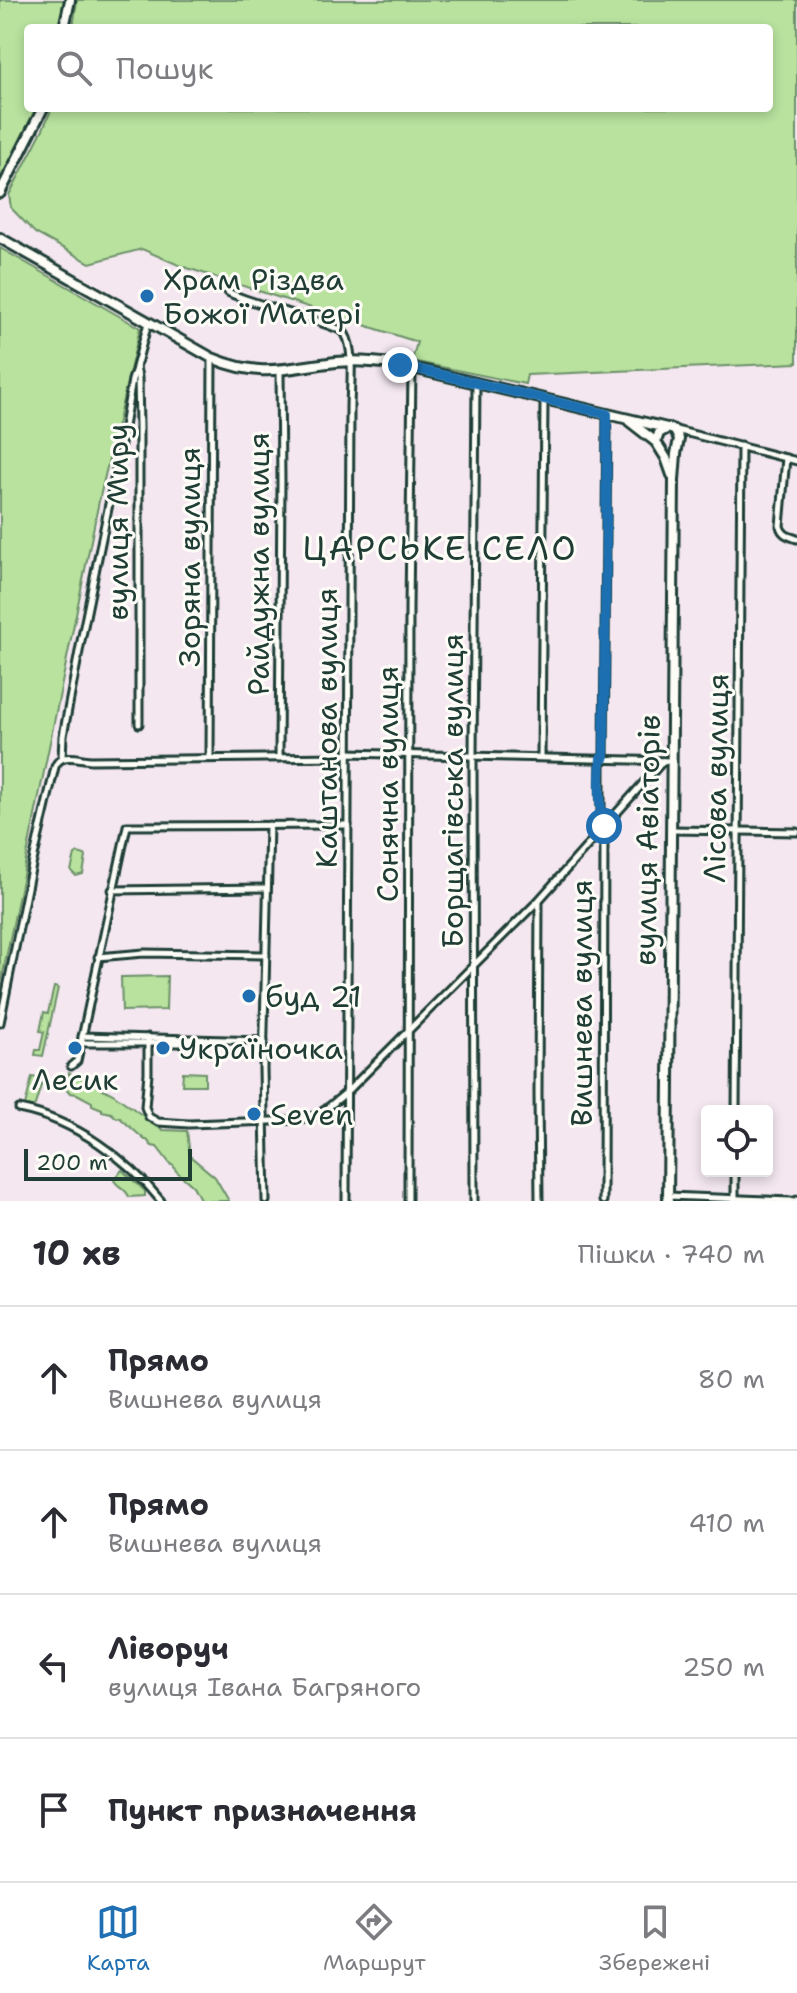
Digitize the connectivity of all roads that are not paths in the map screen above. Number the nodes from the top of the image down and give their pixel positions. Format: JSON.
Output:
{"nodes":[{"id":1,"x":70,"y":0,"type":"edge"},
{"id":2,"x":65,"y":24,"type":"edge"},
{"id":3,"x":41,"y":112,"type":"edge"},
{"id":4,"x":0,"y":193,"type":"edge"},
{"id":5,"x":0,"y":238,"type":"edge"},
{"id":6,"x":228,"y":292,"type":"dead end"},
{"id":7,"x":148,"y":321,"type":"junction"},
{"id":8,"x":212,"y":358,"type":"junction"},
{"id":9,"x":350,"y":361,"type":"junction"},
{"id":10,"x":136,"y":367,"type":"junction"},
{"id":11,"x":412,"y":367,"type":"junction"},
{"id":12,"x":280,"y":371,"type":"junction"},
{"id":13,"x":476,"y":382,"type":"junction"},
{"id":14,"x":544,"y":399,"type":"junction"},
{"id":15,"x":607,"y":414,"type":"junction"},
{"id":16,"x":625,"y":418,"type":"junction"},
{"id":17,"x":669,"y":428,"type":"junction"},
{"id":18,"x":700,"y":436,"type":"junction"},
{"id":19,"x":658,"y":445,"type":"junction"},
{"id":20,"x":678,"y":445,"type":"junction"},
{"id":21,"x":741,"y":446,"type":"junction"},
{"id":22,"x":786,"y":458,"type":"junction"},
{"id":23,"x":797,"y":461,"type":"edge"},
{"id":24,"x":674,"y":480,"type":"junction"},
{"id":25,"x":797,"y":539,"type":"edge"},
{"id":26,"x":139,"y":724,"type":"dead end"},
{"id":27,"x":348,"y":753,"type":"junction"},
{"id":28,"x":409,"y":754,"type":"junction"},
{"id":29,"x":473,"y":756,"type":"junction"},
{"id":30,"x":62,"y":757,"type":"junction"},
{"id":31,"x":210,"y":757,"type":"junction"},
{"id":32,"x":541,"y":757,"type":"junction"},
{"id":33,"x":279,"y":758,"type":"junction"},
{"id":34,"x":603,"y":758,"type":"junction"},
{"id":35,"x":668,"y":761,"type":"junction"},
{"id":36,"x":269,"y":825,"type":"junction"},
{"id":37,"x":348,"y":825,"type":"junction"},
{"id":38,"x":604,"y":826,"type":"junction"},
{"id":39,"x":671,"y":830,"type":"junction"},
{"id":40,"x":737,"y":831,"type":"junction"},
{"id":41,"x":797,"y":832,"type":"edge"},
{"id":42,"x":267,"y":888,"type":"junction"},
{"id":43,"x":112,"y":890,"type":"junction"},
{"id":44,"x":539,"y":900,"type":"junction"},
{"id":45,"x":266,"y":955,"type":"junction"},
{"id":46,"x":98,"y":957,"type":"junction"},
{"id":47,"x":474,"y":965,"type":"junction"},
{"id":48,"x":0,"y":1023,"type":"edge"},
{"id":49,"x":409,"y":1029,"type":"junction"},
{"id":50,"x":82,"y":1036,"type":"junction"},
{"id":51,"x":148,"y":1040,"type":"junction"},
{"id":52,"x":264,"y":1041,"type":"junction"},
{"id":53,"x":81,"y":1043,"type":"junction"},
{"id":54,"x":71,"y":1066,"type":"dead end"},
{"id":55,"x":347,"y":1092,"type":"junction"},
{"id":56,"x":736,"y":1105,"type":"edge"},
{"id":57,"x":19,"y":1109,"type":"dead end"},
{"id":58,"x":263,"y":1121,"type":"junction"},
{"id":59,"x":735,"y":1177,"type":"edge"},
{"id":60,"x":735,"y":1198,"type":"junction"},
{"id":61,"x":668,"y":1199,"type":"edge"},
{"id":62,"x":161,"y":1201,"type":"edge"},
{"id":63,"x":266,"y":1201,"type":"edge"},
{"id":64,"x":346,"y":1201,"type":"edge"},
{"id":65,"x":408,"y":1201,"type":"edge"},
{"id":66,"x":474,"y":1201,"type":"edge"},
{"id":67,"x":539,"y":1201,"type":"edge"},
{"id":68,"x":603,"y":1201,"type":"edge"},
{"id":69,"x":794,"y":1201,"type":"edge"}],
"edges":[{"from":1,"to":2,"type":"main road"},
{"from":3,"to":4,"type":"main road"},
{"from":5,"to":7,"type":"main road"},
{"from":6,"to":9,"type":"street","name":"Каштанова вулиця"},
{"from":7,"to":8,"type":"main road"},
{"from":7,"to":10,"type":"street","name":"вулиця Миру"},
{"from":8,"to":12,"type":"main road"},
{"from":8,"to":31,"type":"street","name":"Зоряна вулиця"},
{"from":9,"to":11,"type":"main road"},
{"from":9,"to":12,"type":"main road"},
{"from":9,"to":27,"type":"street","name":"Каштанова вулиця"},
{"from":10,"to":26,"type":"street","name":"вулиця Миру"},
{"from":10,"to":30,"type":"street"},
{"from":11,"to":13,"type":"main road"},
{"from":11,"to":28,"type":"street","name":"Сонячна вулиця"},
{"from":12,"to":33,"type":"street","name":"Райдужна вулиця"},
{"from":13,"to":14,"type":"main road"},
{"from":13,"to":29,"type":"street","name":"Борщагівська вулиця"},
{"from":14,"to":15,"type":"main road"},
{"from":14,"to":32,"type":"street"},
{"from":15,"to":16,"type":"main road"},
{"from":15,"to":34,"type":"street","name":"Вишнева вулиця"},
{"from":16,"to":17,"type":"main road"},
{"from":16,"to":19,"type":"main road"},
{"from":17,"to":18,"type":"street"},
{"from":17,"to":19,"type":"main road"},
{"from":17,"to":20,"type":"main road"},
{"from":18,"to":20,"type":"street"},
{"from":18,"to":21,"type":"street"},
{"from":19,"to":20,"type":"main road"},
{"from":19,"to":24,"type":"main road","name":"вулиця Авіаторів"},
{"from":20,"to":24,"type":"main road","name":"вулиця Авіаторів"},
{"from":21,"to":22,"type":"street"},
{"from":21,"to":40,"type":"street","name":"Лісова вулиця"},
{"from":22,"to":23,"type":"street"},
{"from":22,"to":25,"type":"street"},
{"from":24,"to":35,"type":"main road","name":"вулиця Авіаторів"},
{"from":27,"to":28,"type":"street"},
{"from":27,"to":33,"type":"street"},
{"from":27,"to":37,"type":"street","name":"Каштанова вулиця"},
{"from":28,"to":29,"type":"street"},
{"from":28,"to":49,"type":"street","name":"Сонячна вулиця"},
{"from":29,"to":32,"type":"street"},
{"from":29,"to":47,"type":"street","name":"Борщагівська вулиця"},
{"from":30,"to":31,"type":"street"},
{"from":30,"to":48,"type":"street"},
{"from":31,"to":33,"type":"street"},
{"from":32,"to":34,"type":"street"},
{"from":34,"to":35,"type":"street"},
{"from":34,"to":38,"type":"street","name":"Вишнева вулиця"},
{"from":35,"to":38,"type":"street"},
{"from":35,"to":39,"type":"main road","name":"вулиця Авіаторів"},
{"from":36,"to":37,"type":"street"},
{"from":36,"to":42,"type":"street"},
{"from":36,"to":43,"type":"street"},
{"from":37,"to":55,"type":"street","name":"Каштанова вулиця"},
{"from":38,"to":44,"type":"street"},
{"from":38,"to":68,"type":"street","name":"Вишнева вулиця"},
{"from":39,"to":40,"type":"street"},
{"from":39,"to":61,"type":"main road","name":"вулиця Авіаторів"},
{"from":40,"to":41,"type":"street"},
{"from":40,"to":56,"type":"street","name":"Лісова вулиця"},
{"from":42,"to":43,"type":"street"},
{"from":42,"to":45,"type":"street"},
{"from":43,"to":46,"type":"street"},
{"from":44,"to":47,"type":"street"},
{"from":44,"to":67,"type":"street"},
{"from":45,"to":46,"type":"street"},
{"from":45,"to":52,"type":"street"},
{"from":46,"to":50,"type":"street"},
{"from":47,"to":49,"type":"street"},
{"from":47,"to":66,"type":"street","name":"Борщагівська вулиця"},
{"from":49,"to":55,"type":"street"},
{"from":49,"to":65,"type":"street","name":"Сонячна вулиця"},
{"from":50,"to":51,"type":"street"},
{"from":50,"to":53,"type":"street"},
{"from":51,"to":52,"type":"street"},
{"from":51,"to":53,"type":"street"},
{"from":51,"to":58,"type":"street"},
{"from":52,"to":58,"type":"street"},
{"from":53,"to":54,"type":"street"},
{"from":55,"to":58,"type":"street"},
{"from":55,"to":64,"type":"street","name":"Каштанова вулиця"},
{"from":57,"to":62,"type":"street"},
{"from":58,"to":63,"type":"street"},
{"from":59,"to":60,"type":"street"},
{"from":60,"to":61,"type":"street"},
{"from":60,"to":69,"type":"street"}]}
